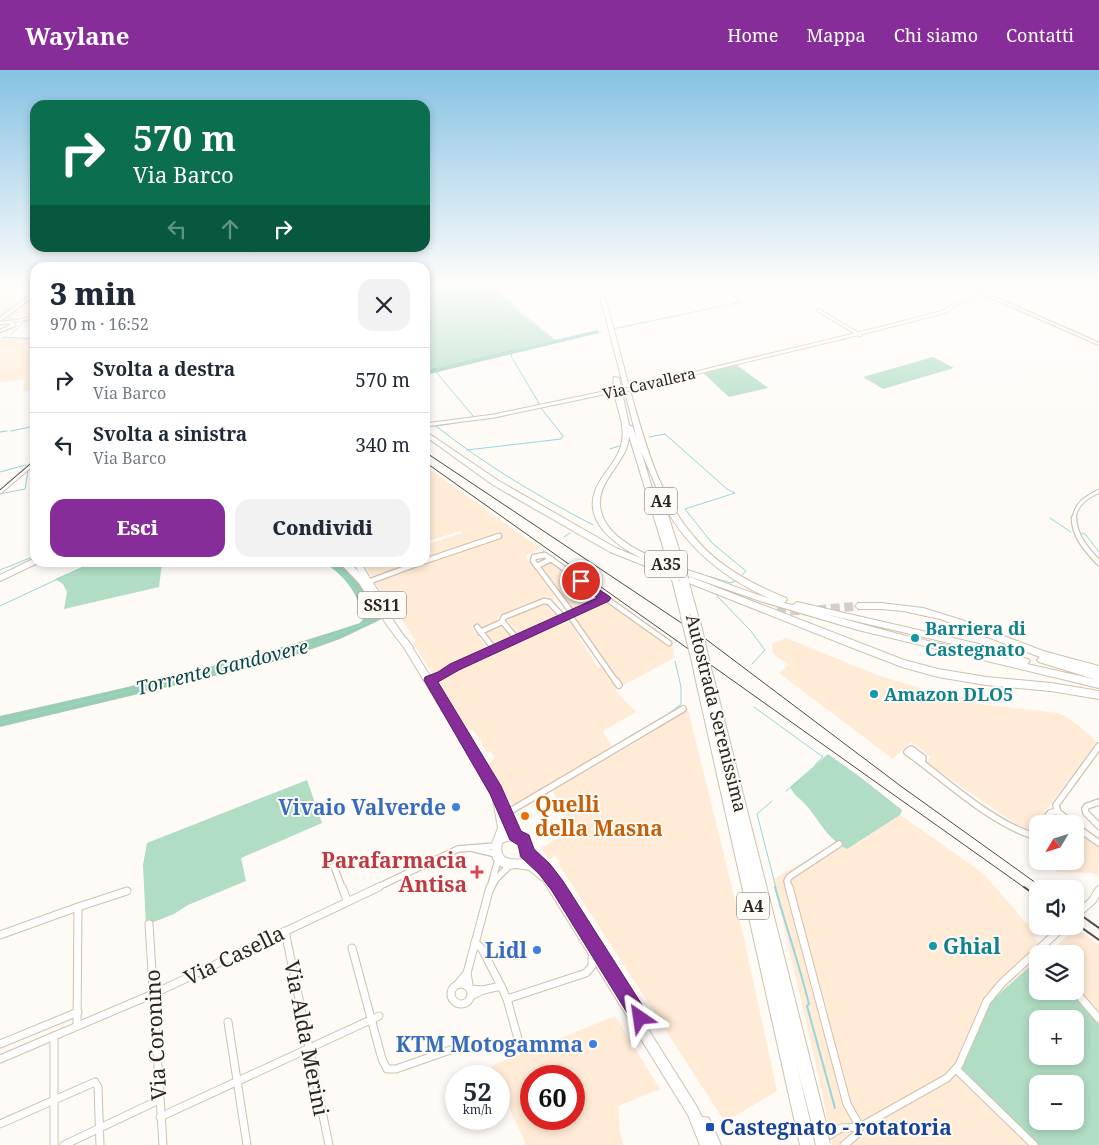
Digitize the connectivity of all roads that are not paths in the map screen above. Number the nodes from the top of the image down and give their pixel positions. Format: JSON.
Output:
{"nodes":[{"id":1,"x":606,"y":334,"type":"edge"},
{"id":2,"x":612,"y":334,"type":"edge"},
{"id":3,"x":1077,"y":334,"type":"edge"},
{"id":4,"x":860,"y":335,"type":"edge"},
{"id":5,"x":1099,"y":344,"type":"edge"},
{"id":6,"x":616,"y":378,"type":"junction"},
{"id":7,"x":430,"y":427,"type":"edge"},
{"id":8,"x":430,"y":431,"type":"edge"},
{"id":9,"x":430,"y":431,"type":"edge"},
{"id":10,"x":640,"y":441,"type":"junction"},
{"id":11,"x":30,"y":466,"type":"edge"},
{"id":12,"x":1099,"y":491,"type":"edge"},
{"id":13,"x":0,"y":492,"type":"edge"},
{"id":14,"x":499,"y":536,"type":"dead end"},
{"id":15,"x":551,"y":559,"type":"junction"},
{"id":16,"x":430,"y":560,"type":"edge"},
{"id":17,"x":1099,"y":563,"type":"edge"},
{"id":18,"x":30,"y":564,"type":"edge"},
{"id":19,"x":30,"y":564,"type":"edge"},
{"id":20,"x":537,"y":566,"type":"junction"},
{"id":21,"x":348,"y":567,"type":"edge"},
{"id":22,"x":359,"y":567,"type":"edge"},
{"id":23,"x":409,"y":567,"type":"edge"},
{"id":24,"x":0,"y":576,"type":"edge"},
{"id":25,"x":679,"y":578,"type":"junction"},
{"id":26,"x":368,"y":582,"type":"junction"},
{"id":27,"x":605,"y":598,"type":"junction"},
{"id":28,"x":858,"y":606,"type":"tunnel mouth"},
{"id":29,"x":777,"y":610,"type":"tunnel mouth"},
{"id":30,"x":572,"y":615,"type":"junction"},
{"id":31,"x":564,"y":618,"type":"junction"},
{"id":32,"x":951,"y":618,"type":"junction"},
{"id":33,"x":502,"y":622,"type":"junction"},
{"id":34,"x":696,"y":623,"type":"joint"},
{"id":35,"x":517,"y":639,"type":"junction"},
{"id":36,"x":669,"y":643,"type":"dead end"},
{"id":37,"x":408,"y":647,"type":"junction"},
{"id":38,"x":494,"y":649,"type":"junction"},
{"id":39,"x":1099,"y":670,"type":"edge"},
{"id":40,"x":704,"y":673,"type":"junction"},
{"id":41,"x":972,"y":678,"type":"junction"},
{"id":42,"x":1099,"y":678,"type":"edge"},
{"id":43,"x":430,"y":680,"type":"junction"},
{"id":44,"x":1099,"y":684,"type":"edge"},
{"id":45,"x":619,"y":685,"type":"dead end"},
{"id":46,"x":1099,"y":688,"type":"edge"},
{"id":47,"x":1099,"y":695,"type":"edge"},
{"id":48,"x":683,"y":709,"type":"dead end"},
{"id":49,"x":1099,"y":746,"type":"edge"},
{"id":50,"x":913,"y":751,"type":"dead end"},
{"id":51,"x":496,"y":790,"type":"junction"},
{"id":52,"x":1099,"y":802,"type":"edge"},
{"id":53,"x":1057,"y":811,"type":"junction"},
{"id":54,"x":506,"y":813,"type":"junction"},
{"id":55,"x":1049,"y":815,"type":"edge"},
{"id":56,"x":1062,"y":815,"type":"edge"},
{"id":57,"x":1099,"y":826,"type":"edge"},
{"id":58,"x":1084,"y":832,"type":"edge"},
{"id":59,"x":1029,"y":834,"type":"edge"},
{"id":60,"x":516,"y":835,"type":"junction"},
{"id":61,"x":1099,"y":843,"type":"edge"},
{"id":62,"x":839,"y":844,"type":"dead end"},
{"id":63,"x":499,"y":847,"type":"junction"},
{"id":64,"x":526,"y":852,"type":"junction"},
{"id":65,"x":514,"y":863,"type":"junction"},
{"id":66,"x":334,"y":866,"type":"dead end"},
{"id":67,"x":489,"y":890,"type":"junction"},
{"id":68,"x":1099,"y":890,"type":"edge"},
{"id":69,"x":127,"y":891,"type":"dead end"},
{"id":70,"x":347,"y":900,"type":"junction"},
{"id":71,"x":78,"y":907,"type":"junction"},
{"id":72,"x":1084,"y":908,"type":"edge"},
{"id":73,"x":149,"y":924,"type":"dead end"},
{"id":74,"x":285,"y":930,"type":"junction"},
{"id":75,"x":0,"y":935,"type":"edge"},
{"id":76,"x":1056,"y":935,"type":"edge"},
{"id":77,"x":475,"y":942,"type":"junction"},
{"id":78,"x":590,"y":945,"type":"junction"},
{"id":79,"x":1048,"y":945,"type":"edge"},
{"id":80,"x":352,"y":948,"type":"dead end"},
{"id":81,"x":1029,"y":962,"type":"edge"},
{"id":82,"x":467,"y":972,"type":"junction"},
{"id":83,"x":457,"y":984,"type":"junction"},
{"id":84,"x":501,"y":986,"type":"junction"},
{"id":85,"x":470,"y":990,"type":"junction"},
{"id":86,"x":153,"y":994,"type":"junction"},
{"id":87,"x":507,"y":999,"type":"junction"},
{"id":88,"x":1083,"y":1000,"type":"edge"},
{"id":89,"x":78,"y":1012,"type":"junction"},
{"id":90,"x":379,"y":1016,"type":"dead end"},
{"id":91,"x":1099,"y":1019,"type":"edge"},
{"id":92,"x":372,"y":1020,"type":"junction"},
{"id":93,"x":228,"y":1022,"type":"dead end"},
{"id":94,"x":78,"y":1026,"type":"junction"},
{"id":95,"x":54,"y":1036,"type":"junction"},
{"id":96,"x":0,"y":1044,"type":"edge"},
{"id":97,"x":520,"y":1046,"type":"dead end"},
{"id":98,"x":308,"y":1049,"type":"junction"},
{"id":99,"x":453,"y":1049,"type":"dead end"},
{"id":100,"x":0,"y":1059,"type":"edge"},
{"id":101,"x":956,"y":1069,"type":"junction"},
{"id":102,"x":237,"y":1082,"type":"junction"},
{"id":103,"x":54,"y":1099,"type":"junction"},
{"id":104,"x":159,"y":1100,"type":"junction"},
{"id":105,"x":160,"y":1117,"type":"junction"},
{"id":106,"x":0,"y":1124,"type":"edge"},
{"id":107,"x":860,"y":1127,"type":"junction"},
{"id":108,"x":100,"y":1128,"type":"junction"},
{"id":109,"x":815,"y":1141,"type":"edge"},
{"id":110,"x":54,"y":1145,"type":"edge"},
{"id":111,"x":64,"y":1145,"type":"edge"},
{"id":112,"x":100,"y":1145,"type":"edge"},
{"id":113,"x":163,"y":1145,"type":"edge"},
{"id":114,"x":247,"y":1145,"type":"edge"},
{"id":115,"x":329,"y":1145,"type":"edge"},
{"id":116,"x":707,"y":1145,"type":"edge"},
{"id":117,"x":714,"y":1145,"type":"edge"},
{"id":118,"x":844,"y":1145,"type":"edge"},
{"id":119,"x":1034,"y":1145,"type":"edge"}],
"edges":[{"from":1,"to":6,"type":"highway","name":"Autostrada Serenissima","number":"A4"},
{"from":2,"to":10,"type":"highway","name":"Autostrada Serenissima","number":"A4"},
{"from":3,"to":5,"type":"street"},
{"from":4,"to":7,"type":"street","name":"Via Cavallera","bridge":true},
{"from":6,"to":25,"type":"highway","name":"Autostrada Serenissima","number":"A4","bridge":true},
{"from":6,"to":44,"type":"highway","number":"A35"},
{"from":8,"to":29,"type":"highway"},
{"from":9,"to":41,"type":"highway"},
{"from":10,"to":25,"type":"highway","name":"Autostrada Serenissima","number":"A4","bridge":true},
{"from":10,"to":42,"type":"highway","number":"A35"},
{"from":11,"to":13,"type":"street"},
{"from":12,"to":17,"type":"street"},
{"from":14,"to":16,"type":"street"},
{"from":15,"to":20,"type":"street"},
{"from":15,"to":20,"type":"street"},
{"from":15,"to":27,"type":"street"},
{"from":18,"to":24,"type":"highway"},
{"from":19,"to":24,"type":"highway"},
{"from":20,"to":30,"type":"street"},
{"from":21,"to":37,"type":"highway"},
{"from":22,"to":26,"type":"main road","number":"SS11"},
{"from":23,"to":26,"type":"street"},
{"from":25,"to":34,"type":"highway","name":"Autostrada Serenissima","number":"A4"},
{"from":25,"to":40,"type":"highway","name":"Autostrada Serenissima","number":"A4","bridge":true},
{"from":26,"to":37,"type":"main road","number":"SS11"},
{"from":27,"to":30,"type":"street"},
{"from":27,"to":36,"type":"street"},
{"from":28,"to":32,"type":"highway"},
{"from":30,"to":31,"type":"street"},
{"from":30,"to":45,"type":"street"},
{"from":31,"to":33,"type":"street"},
{"from":31,"to":35,"type":"street"},
{"from":32,"to":39,"type":"highway"},
{"from":32,"to":42,"type":"highway"},
{"from":33,"to":35,"type":"street"},
{"from":33,"to":38,"type":"street"},
{"from":34,"to":40,"type":"highway","name":"Autostrada Serenissima","number":"A4","bridge":true},
{"from":35,"to":38,"type":"street"},
{"from":37,"to":43,"type":"main road","number":"SS11"},
{"from":38,"to":43,"type":"street"},
{"from":40,"to":109,"type":"highway","name":"Autostrada Serenissima","number":"A4"},
{"from":41,"to":46,"type":"highway"},
{"from":41,"to":47,"type":"highway"},
{"from":43,"to":51,"type":"main road","number":"SS11"},
{"from":48,"to":54,"type":"street"},
{"from":49,"to":53,"type":"street"},
{"from":50,"to":59,"type":"street"},
{"from":51,"to":54,"type":"main road","number":"SS11"},
{"from":51,"to":63,"type":"main road","number":"SS11"},
{"from":52,"to":57,"type":"street"},
{"from":53,"to":55,"type":"street"},
{"from":53,"to":56,"type":"street"},
{"from":54,"to":60,"type":"main road","number":"SS11"},
{"from":54,"to":63,"type":"main road"},
{"from":58,"to":61,"type":"street"},
{"from":60,"to":63,"type":"main road"},
{"from":60,"to":64,"type":"main road","number":"SS11"},
{"from":62,"to":107,"type":"street"},
{"from":63,"to":65,"type":"main road"},
{"from":63,"to":67,"type":"street"},
{"from":63,"to":70,"type":"street","name":"Via Casella"},
{"from":64,"to":65,"type":"main road"},
{"from":64,"to":117,"type":"main road","number":"SS11"},
{"from":65,"to":67,"type":"street"},
{"from":65,"to":78,"type":"main road"},
{"from":66,"to":70,"type":"street"},
{"from":67,"to":77,"type":"street"},
{"from":68,"to":72,"type":"street"},
{"from":69,"to":71,"type":"street"},
{"from":70,"to":74,"type":"street","name":"Via Casella"},
{"from":71,"to":75,"type":"street"},
{"from":71,"to":89,"type":"street"},
{"from":73,"to":86,"type":"street","name":"Via Coronino"},
{"from":74,"to":86,"type":"street","name":"Via Casella"},
{"from":74,"to":98,"type":"street","name":"Via Alda Merini"},
{"from":76,"to":79,"type":"street"},
{"from":77,"to":82,"type":"street"},
{"from":77,"to":84,"type":"street"},
{"from":78,"to":87,"type":"street"},
{"from":78,"to":116,"type":"main road"},
{"from":80,"to":92,"type":"street"},
{"from":81,"to":101,"type":"street"},
{"from":82,"to":83,"type":"street"},
{"from":82,"to":85,"type":"street"},
{"from":83,"to":85,"type":"street"},
{"from":83,"to":85,"type":"street"},
{"from":84,"to":85,"type":"street"},
{"from":84,"to":87,"type":"street"},
{"from":86,"to":94,"type":"street","name":"Via Casella"},
{"from":86,"to":104,"type":"street","name":"Via Coronino"},
{"from":87,"to":97,"type":"street"},
{"from":88,"to":91,"type":"street"},
{"from":89,"to":94,"type":"street"},
{"from":89,"to":96,"type":"street"},
{"from":90,"to":92,"type":"street"},
{"from":92,"to":98,"type":"street"},
{"from":92,"to":99,"type":"street"},
{"from":93,"to":102,"type":"street"},
{"from":94,"to":95,"type":"street","name":"Via Casella"},
{"from":95,"to":100,"type":"street","name":"Via Casella"},
{"from":95,"to":103,"type":"street"},
{"from":98,"to":102,"type":"street"},
{"from":98,"to":115,"type":"street","name":"Via Alda Merini"},
{"from":101,"to":107,"type":"street"},
{"from":101,"to":119,"type":"street"},
{"from":102,"to":105,"type":"street"},
{"from":102,"to":114,"type":"street"},
{"from":103,"to":106,"type":"street"},
{"from":103,"to":108,"type":"street"},
{"from":103,"to":110,"type":"street"},
{"from":104,"to":105,"type":"street","name":"Via Coronino"},
{"from":104,"to":108,"type":"street"},
{"from":105,"to":113,"type":"street","name":"Via Coronino"},
{"from":107,"to":109,"type":"street"},
{"from":107,"to":118,"type":"street"},
{"from":108,"to":111,"type":"street"},
{"from":108,"to":112,"type":"street"}]}
